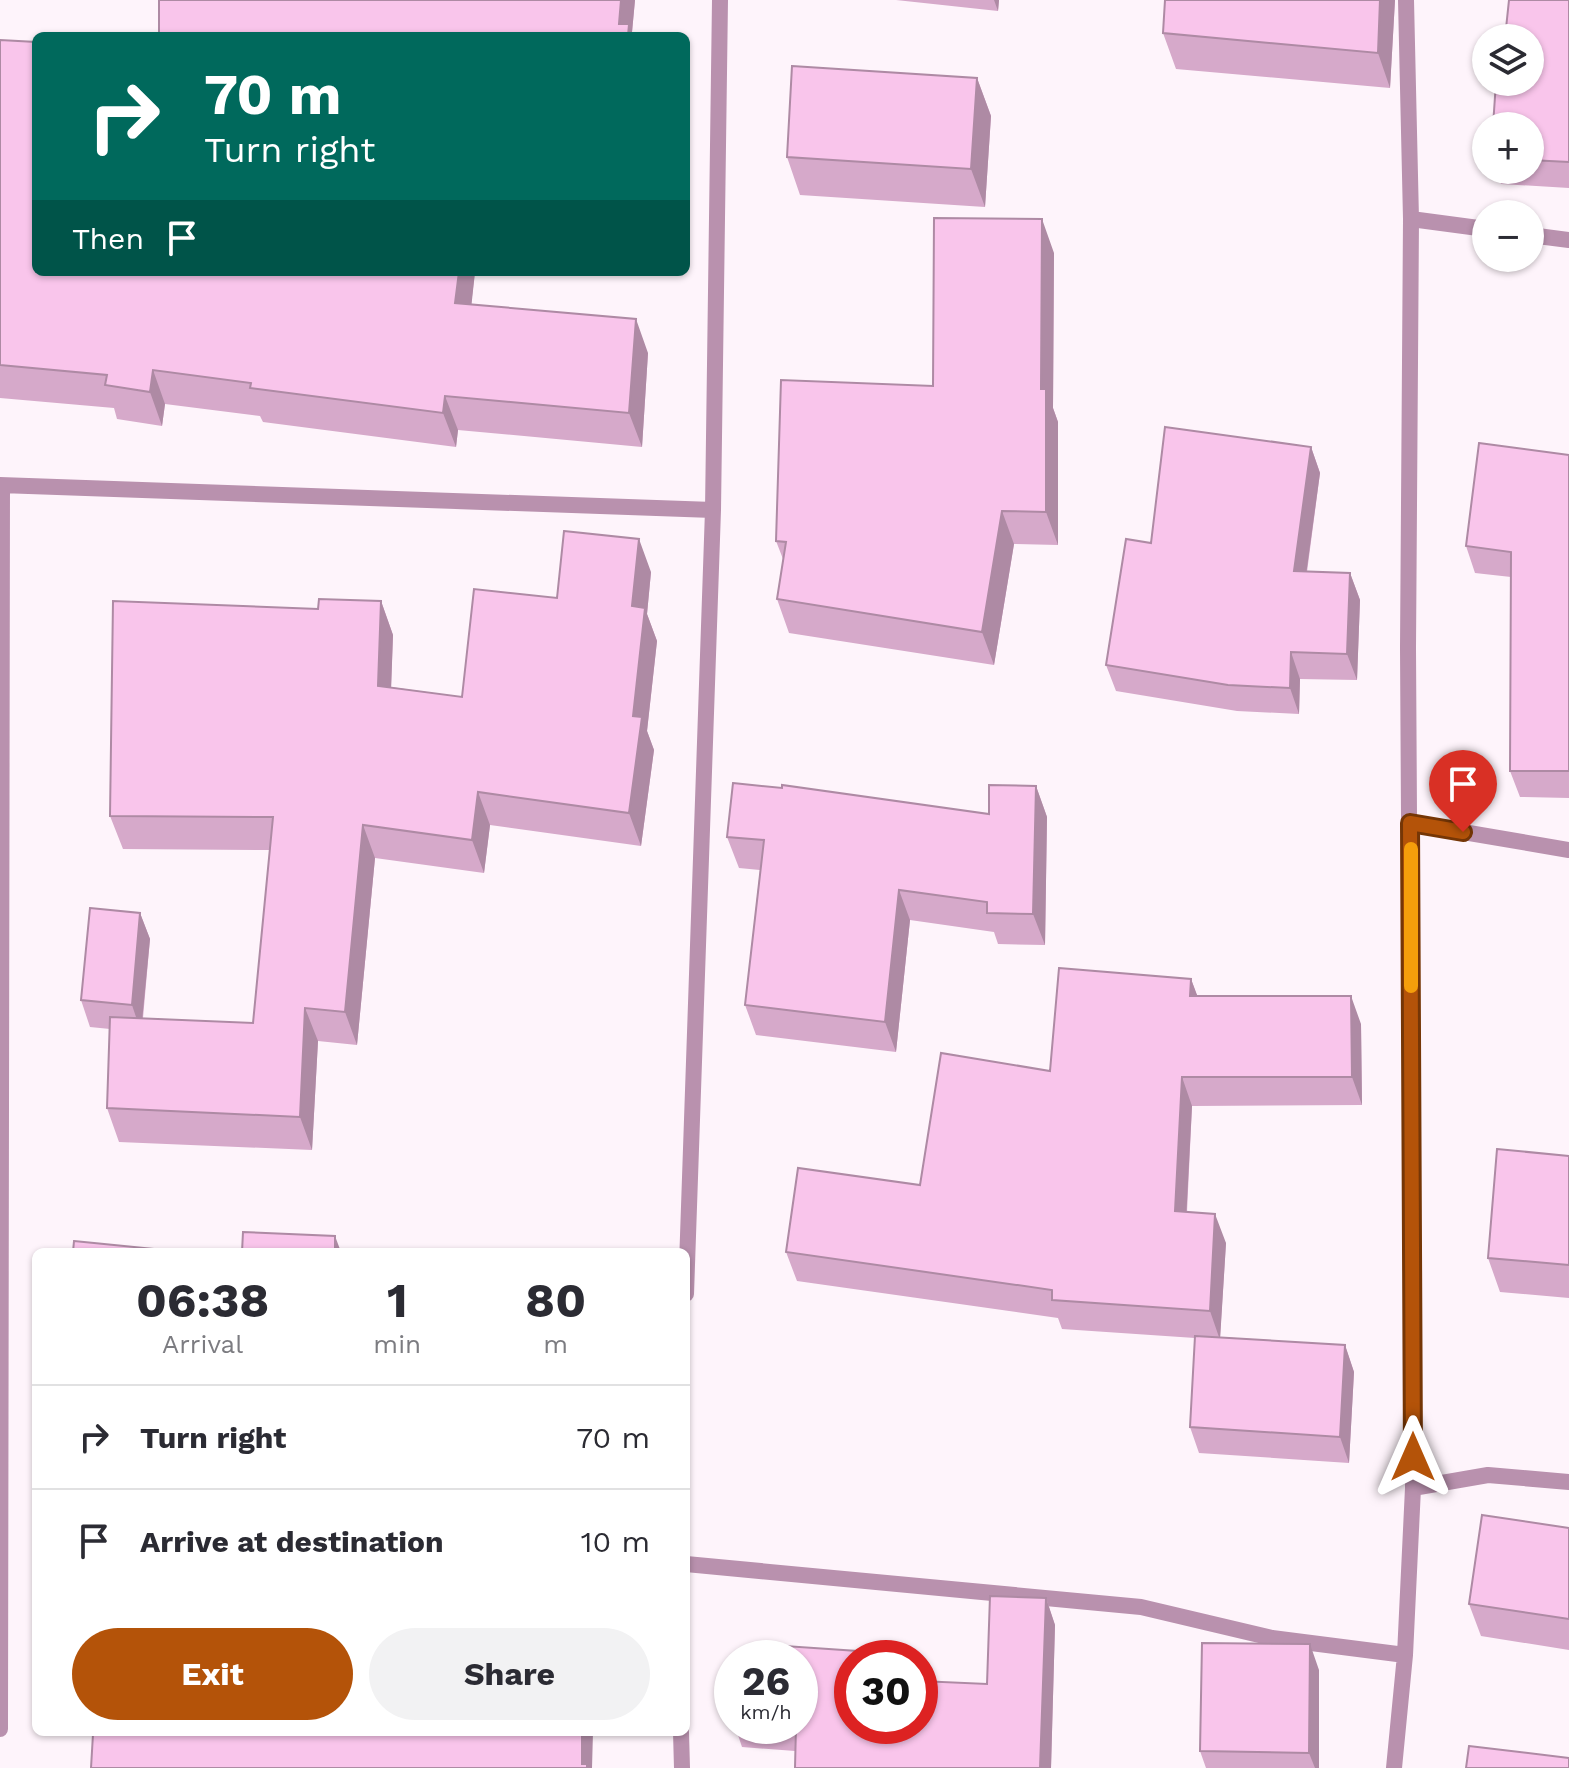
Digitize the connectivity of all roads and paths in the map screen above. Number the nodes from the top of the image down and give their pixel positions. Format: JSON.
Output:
{"nodes":[{"id":1,"x":720,"y":0,"type":"edge"},
{"id":2,"x":1406,"y":0,"type":"edge"},
{"id":3,"x":1411,"y":219,"type":"junction"},
{"id":4,"x":1472,"y":227,"type":"edge"},
{"id":5,"x":1544,"y":237,"type":"edge"},
{"id":6,"x":1569,"y":240,"type":"edge"},
{"id":7,"x":1,"y":486,"type":"edge"},
{"id":8,"x":713,"y":510,"type":"junction"},
{"id":9,"x":1410,"y":823,"type":"junction"},
{"id":10,"x":1569,"y":850,"type":"edge"},
{"id":11,"x":688,"y":1248,"type":"edge"},
{"id":12,"x":1569,"y":1482,"type":"edge"},
{"id":13,"x":1413,"y":1488,"type":"junction"},
{"id":14,"x":690,"y":1564,"type":"edge"},
{"id":15,"x":1405,"y":1655,"type":"junction"},
{"id":16,"x":0,"y":1729,"type":"edge"},
{"id":17,"x":681,"y":1736,"type":"edge"},
{"id":18,"x":682,"y":1768,"type":"edge"},
{"id":19,"x":1394,"y":1768,"type":"edge"}],
"edges":[{"from":1,"to":8,"type":"street"},
{"from":2,"to":3,"type":"street"},
{"from":3,"to":4,"type":"street"},
{"from":3,"to":9,"type":"street"},
{"from":5,"to":6,"type":"street"},
{"from":7,"to":8,"type":"street"},
{"from":7,"to":16,"type":"street"},
{"from":8,"to":11,"type":"street"},
{"from":9,"to":10,"type":"street"},
{"from":9,"to":13,"type":"street"},
{"from":12,"to":13,"type":"street"},
{"from":13,"to":15,"type":"street"},
{"from":14,"to":15,"type":"street"},
{"from":15,"to":19,"type":"street"},
{"from":17,"to":18,"type":"street"}]}
